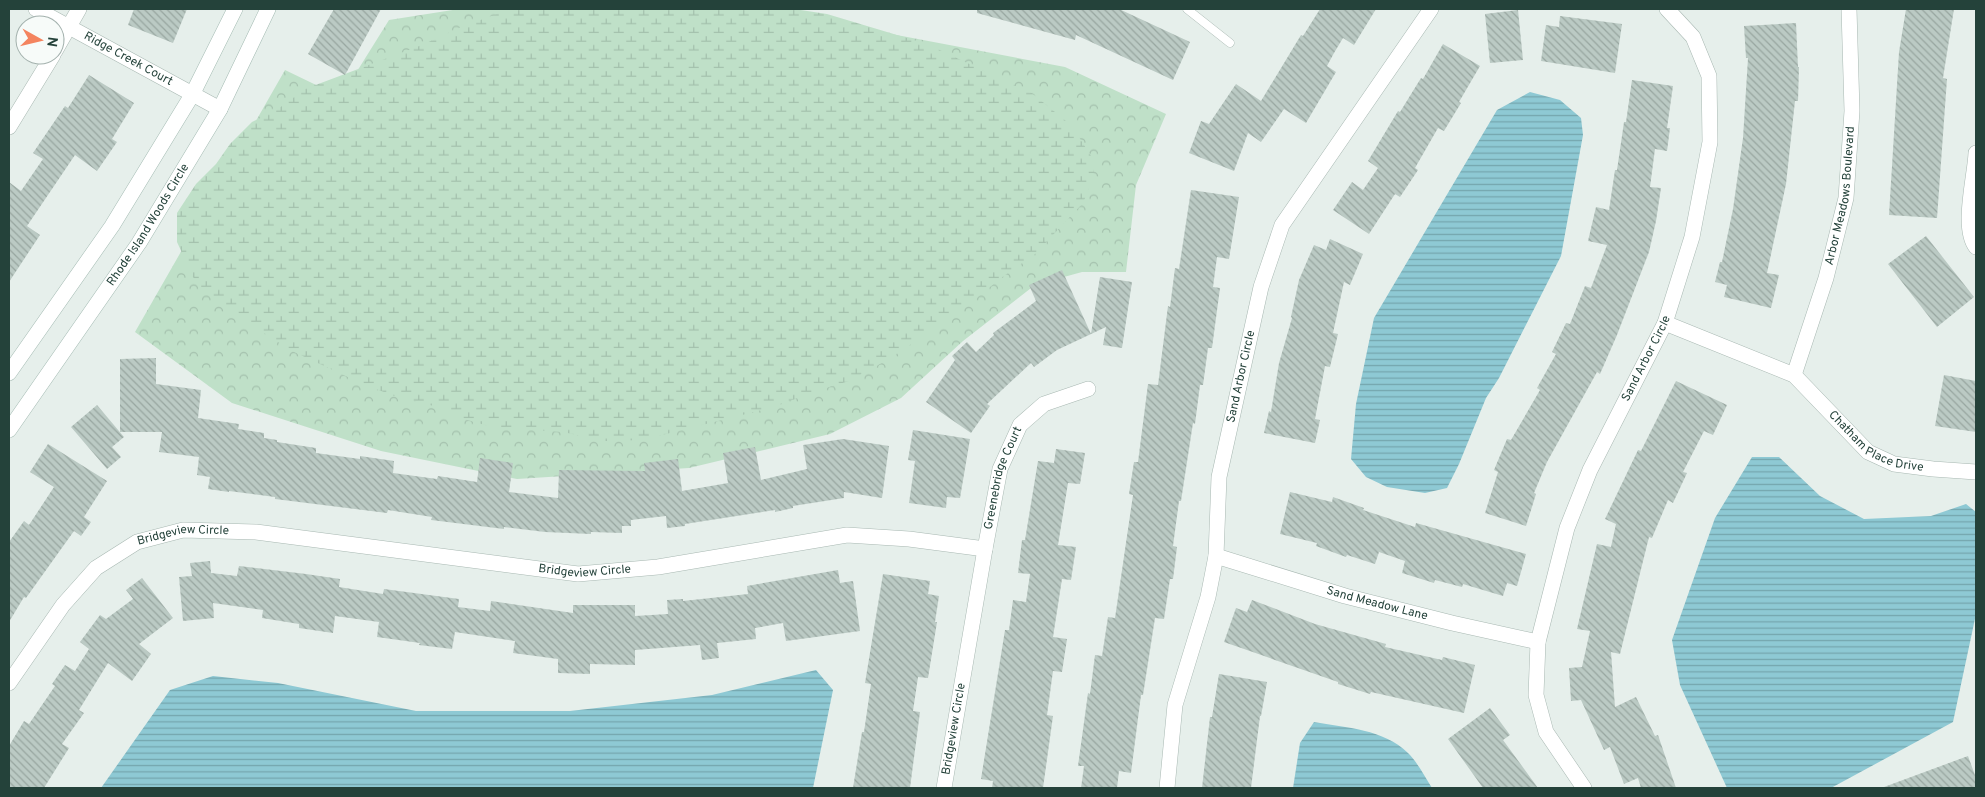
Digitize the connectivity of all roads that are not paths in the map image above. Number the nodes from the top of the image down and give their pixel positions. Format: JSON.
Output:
{"nodes":[{"id":1,"x":36,"y":9,"type":"edge"},
{"id":2,"x":79,"y":9,"type":"edge"},
{"id":3,"x":235,"y":9,"type":"edge"},
{"id":4,"x":268,"y":9,"type":"edge"},
{"id":5,"x":1187,"y":9,"type":"edge"},
{"id":6,"x":1431,"y":9,"type":"edge"},
{"id":7,"x":1667,"y":9,"type":"edge"},
{"id":8,"x":1849,"y":9,"type":"edge"},
{"id":9,"x":69,"y":26,"type":"junction"},
{"id":10,"x":65,"y":33,"type":"edge"},
{"id":11,"x":1230,"y":43,"type":"dead end"},
{"id":12,"x":47,"y":65,"type":"edge"},
{"id":13,"x":192,"y":95,"type":"junction"},
{"id":14,"x":220,"y":110,"type":"junction"},
{"id":15,"x":9,"y":127,"type":"edge"},
{"id":16,"x":1976,"y":153,"type":"edge"},
{"id":17,"x":1976,"y":247,"type":"edge"},
{"id":18,"x":1665,"y":323,"type":"junction"},
{"id":19,"x":9,"y":373,"type":"edge"},
{"id":20,"x":1794,"y":375,"type":"junction"},
{"id":21,"x":1088,"y":388,"type":"dead end"},
{"id":22,"x":9,"y":430,"type":"edge"},
{"id":23,"x":1976,"y":472,"type":"edge"},
{"id":24,"x":984,"y":549,"type":"junction"},
{"id":25,"x":1216,"y":556,"type":"junction"},
{"id":26,"x":1538,"y":642,"type":"junction"},
{"id":27,"x":9,"y":683,"type":"edge"},
{"id":28,"x":944,"y":788,"type":"edge"},
{"id":29,"x":1167,"y":788,"type":"edge"},
{"id":30,"x":1584,"y":788,"type":"edge"}],
"edges":[{"from":1,"to":9,"type":"street","name":"Ridge Creek Court"},
{"from":2,"to":9,"type":"street"},
{"from":3,"to":13,"type":"street"},
{"from":4,"to":14,"type":"street","name":"Rhode Island Woods Circle"},
{"from":5,"to":11,"type":"lane"},
{"from":6,"to":25,"type":"street","name":"Sand Arbor Circle"},
{"from":7,"to":18,"type":"street","name":"Sand Arbor Circle"},
{"from":8,"to":20,"type":"street","name":"Arbor Meadows Boulevard"},
{"from":9,"to":10,"type":"street"},
{"from":9,"to":13,"type":"street","name":"Ridge Creek Court"},
{"from":12,"to":15,"type":"street"},
{"from":13,"to":14,"type":"street","name":"Ridge Creek Court"},
{"from":13,"to":19,"type":"street"},
{"from":14,"to":22,"type":"street","name":"Rhode Island Woods Circle"},
{"from":16,"to":17,"type":"street"},
{"from":18,"to":20,"type":"street"},
{"from":18,"to":26,"type":"street","name":"Sand Arbor Circle"},
{"from":20,"to":23,"type":"street","name":"Chatham Place Drive"},
{"from":21,"to":24,"type":"street","name":"Greenebridge Court"},
{"from":24,"to":27,"type":"street","name":"Bridgeview Circle"},
{"from":24,"to":28,"type":"street","name":"Bridgeview Circle"},
{"from":25,"to":26,"type":"street","name":"Sand Meadow Lane"},
{"from":25,"to":29,"type":"street","name":"Sand Arbor Circle"},
{"from":26,"to":30,"type":"street","name":"Sand Arbor Circle"}]}
